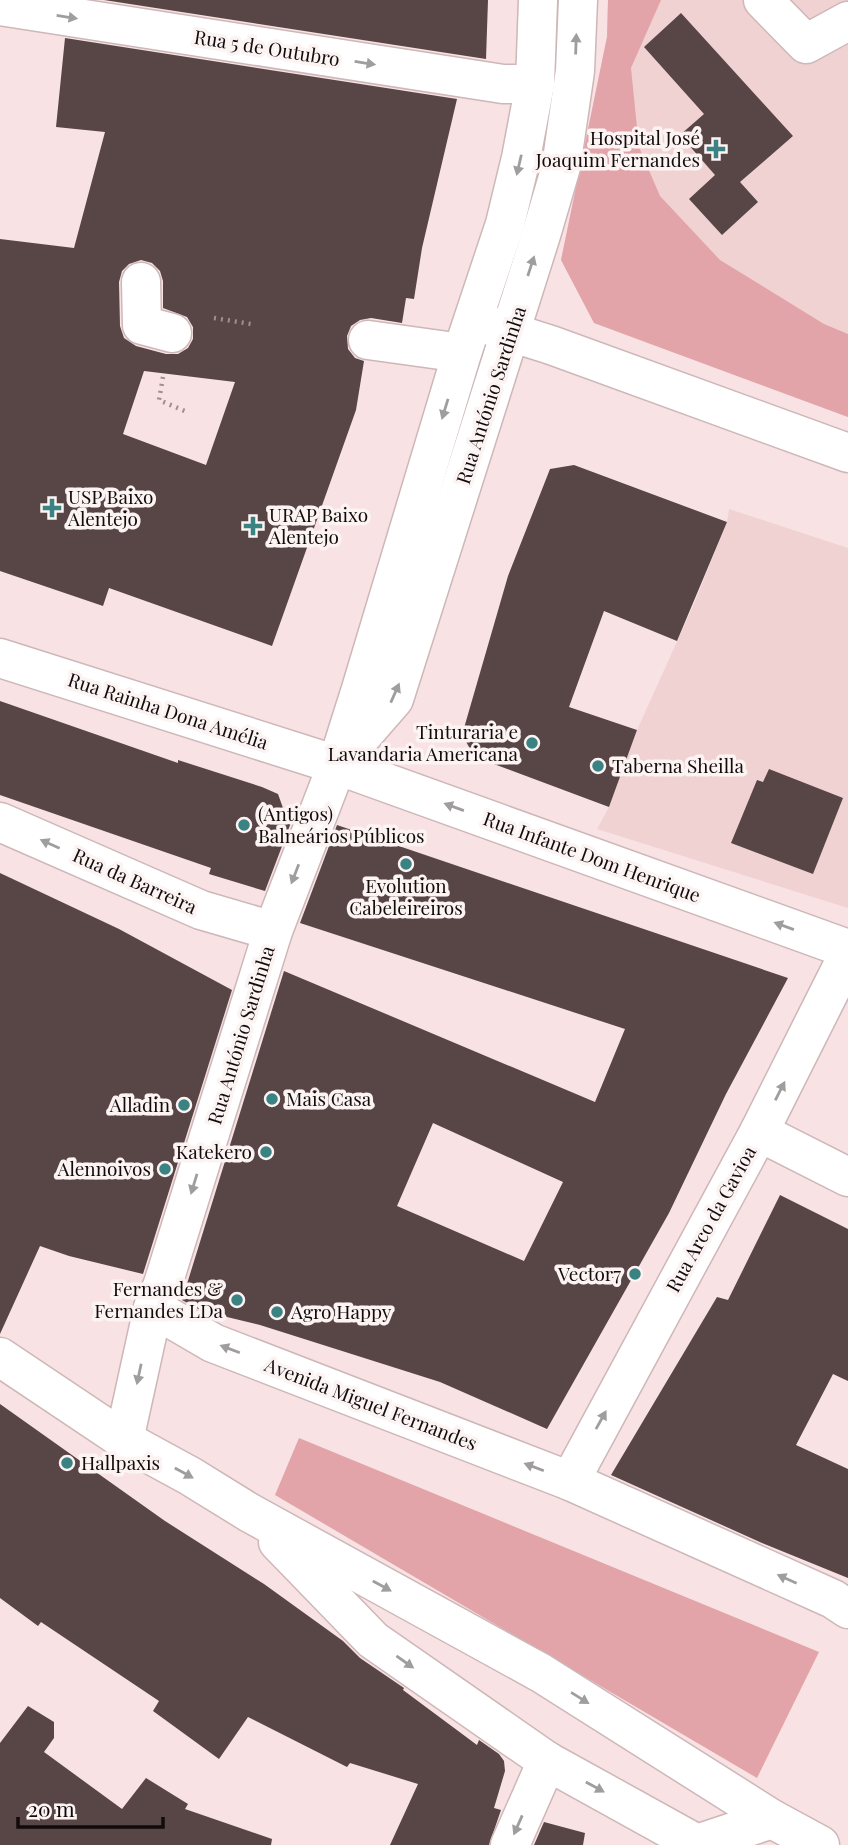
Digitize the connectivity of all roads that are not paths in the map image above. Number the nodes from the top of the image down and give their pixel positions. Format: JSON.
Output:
{"nodes":[{"id":1,"x":538,"y":0,"type":"edge"},
{"id":2,"x":578,"y":0,"type":"edge"},
{"id":3,"x":763,"y":0,"type":"edge"},
{"id":4,"x":0,"y":6,"type":"edge"},
{"id":5,"x":848,"y":21,"type":"edge"},
{"id":6,"x":534,"y":84,"type":"junction"},
{"id":7,"x":141,"y":282,"type":"dead end"},
{"id":8,"x":511,"y":331,"type":"junction"},
{"id":9,"x":172,"y":333,"type":"dead end"},
{"id":10,"x":467,"y":336,"type":"junction"},
{"id":11,"x":368,"y":340,"type":"dead end"},
{"id":12,"x":848,"y":453,"type":"edge"},
{"id":13,"x":0,"y":658,"type":"edge"},
{"id":14,"x":337,"y":765,"type":"junction"},
{"id":15,"x":0,"y":822,"type":"edge"},
{"id":16,"x":273,"y":931,"type":"junction"},
{"id":17,"x":848,"y":949,"type":"edge"},
{"id":18,"x":848,"y":955,"type":"edge"},
{"id":19,"x":759,"y":1132,"type":"junction"},
{"id":20,"x":848,"y":1177,"type":"edge"},
{"id":21,"x":153,"y":1308,"type":"junction"},
{"id":22,"x":0,"y":1357,"type":"edge"},
{"id":23,"x":124,"y":1440,"type":"junction"},
{"id":24,"x":570,"y":1481,"type":"junction"},
{"id":25,"x":250,"y":1513,"type":"junction"},
{"id":26,"x":848,"y":1609,"type":"edge"},
{"id":27,"x":547,"y":1761,"type":"junction"},
{"id":28,"x":772,"y":1819,"type":"junction"},
{"id":29,"x":510,"y":1845,"type":"edge"},
{"id":30,"x":820,"y":1845,"type":"edge"}],
"edges":[{"from":1,"to":6,"type":"street","name":"Rua António Sardinha"},
{"from":8,"to":2,"type":"street","name":"Rua António Sardinha","one_way":true},
{"from":3,"to":5,"type":"street"},
{"from":4,"to":6,"type":"street","name":"Rua 5 de Outubro","one_way":true},
{"from":6,"to":10,"type":"street","name":"Rua António Sardinha","one_way":true},
{"from":7,"to":9,"type":"street"},
{"from":8,"to":10,"type":"street"},
{"from":8,"to":12,"type":"street"},
{"from":14,"to":8,"type":"street","name":"Rua António Sardinha","one_way":true},
{"from":10,"to":11,"type":"street"},
{"from":10,"to":14,"type":"street","name":"Rua António Sardinha","one_way":true},
{"from":13,"to":14,"type":"street","name":"Rua Rainha Dona Amélia"},
{"from":14,"to":16,"type":"street","name":"Rua António Sardinha","one_way":true},
{"from":17,"to":14,"type":"street","name":"Rua Infante Dom Henrique","one_way":true},
{"from":16,"to":15,"type":"street","name":"Rua da Barreira","one_way":true},
{"from":16,"to":21,"type":"street","name":"Rua António Sardinha","one_way":true},
{"from":19,"to":18,"type":"street","name":"Rua Arco da Gavioa","one_way":true},
{"from":19,"to":20,"type":"street"},
{"from":24,"to":19,"type":"street","name":"Rua Arco da Gavioa","one_way":true},
{"from":21,"to":23,"type":"street","one_way":true},
{"from":24,"to":21,"type":"street","name":"Avenida Miguel Fernandes","one_way":true},
{"from":22,"to":23,"type":"street"},
{"from":23,"to":25,"type":"street","one_way":true},
{"from":26,"to":24,"type":"street","name":"Avenida Miguel Fernandes","one_way":true},
{"from":25,"to":27,"type":"street","one_way":true},
{"from":25,"to":28,"type":"street","one_way":true},
{"from":27,"to":28,"type":"street","one_way":true},
{"from":27,"to":29,"type":"street","one_way":true},
{"from":28,"to":30,"type":"street"}]}
